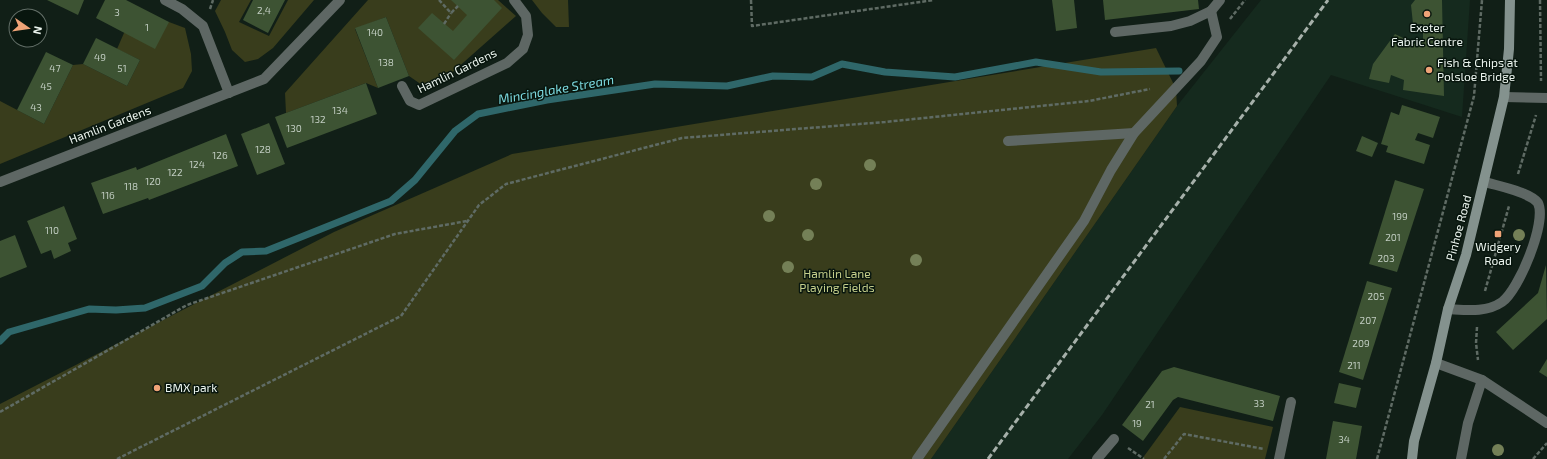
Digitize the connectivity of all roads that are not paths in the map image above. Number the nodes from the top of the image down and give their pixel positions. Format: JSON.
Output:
{"nodes":[{"id":1,"x":165,"y":0,"type":"edge"},
{"id":2,"x":340,"y":0,"type":"edge"},
{"id":3,"x":514,"y":0,"type":"edge"},
{"id":4,"x":1220,"y":0,"type":"edge"},
{"id":5,"x":1510,"y":0,"type":"edge"},
{"id":6,"x":1211,"y":11,"type":"junction"},
{"id":7,"x":1115,"y":32,"type":"dead end"},
{"id":8,"x":402,"y":86,"type":"dead end"},
{"id":9,"x":229,"y":92,"type":"junction"},
{"id":10,"x":1504,"y":97,"type":"junction"},
{"id":11,"x":1547,"y":98,"type":"edge"},
{"id":12,"x":1134,"y":133,"type":"junction"},
{"id":13,"x":1008,"y":141,"type":"dead end"},
{"id":14,"x":0,"y":182,"type":"edge"},
{"id":15,"x":1485,"y":182,"type":"junction"},
{"id":16,"x":1448,"y":309,"type":"junction"},
{"id":17,"x":1436,"y":363,"type":"junction"},
{"id":18,"x":1482,"y":380,"type":"junction"},
{"id":19,"x":1291,"y":402,"type":"dead end"},
{"id":20,"x":1547,"y":423,"type":"edge"},
{"id":21,"x":1114,"y":439,"type":"dead end"},
{"id":22,"x":1279,"y":455,"type":"edge"},
{"id":23,"x":917,"y":459,"type":"edge"},
{"id":24,"x":1097,"y":459,"type":"edge"},
{"id":25,"x":1412,"y":459,"type":"edge"},
{"id":26,"x":1461,"y":459,"type":"edge"}],
"edges":[{"from":1,"to":9,"type":"street"},
{"from":2,"to":9,"type":"street","name":"Hamlin Gardens"},
{"from":3,"to":8,"type":"street","name":"Hamlin Gardens"},
{"from":4,"to":6,"type":"street"},
{"from":5,"to":10,"type":"main road","name":"Pinhoe Road"},
{"from":6,"to":7,"type":"street"},
{"from":6,"to":12,"type":"street"},
{"from":9,"to":14,"type":"street","name":"Hamlin Gardens"},
{"from":10,"to":11,"type":"street"},
{"from":10,"to":15,"type":"main road","name":"Pinhoe Road"},
{"from":12,"to":13,"type":"street"},
{"from":12,"to":23,"type":"street"},
{"from":15,"to":16,"type":"main road","name":"Pinhoe Road"},
{"from":15,"to":16,"type":"street"},
{"from":16,"to":17,"type":"main road","name":"Pinhoe Road"},
{"from":17,"to":18,"type":"street"},
{"from":17,"to":25,"type":"main road","name":"Pinhoe Road"},
{"from":18,"to":20,"type":"street"},
{"from":18,"to":26,"type":"street"},
{"from":19,"to":22,"type":"street"},
{"from":21,"to":24,"type":"street"}]}
